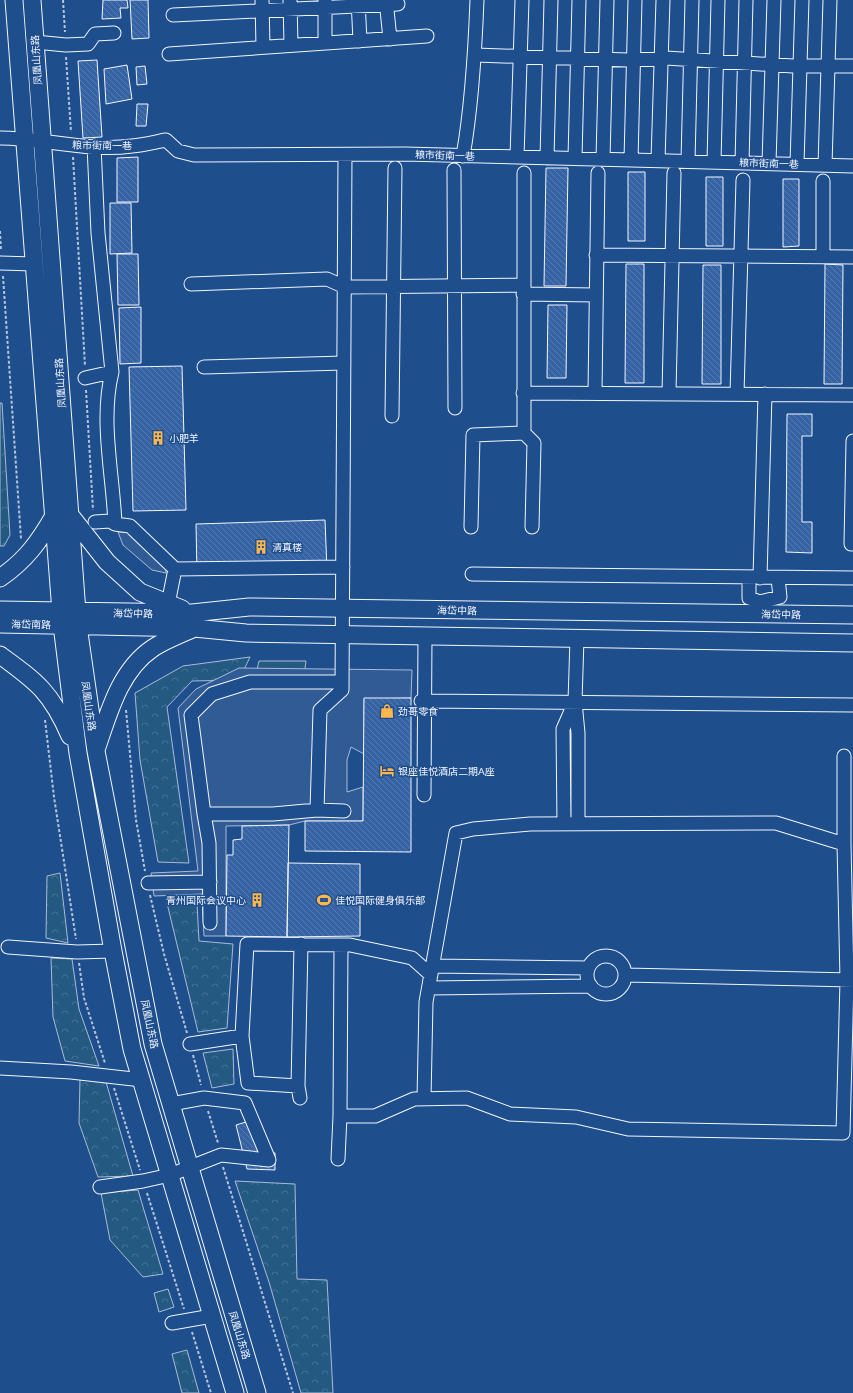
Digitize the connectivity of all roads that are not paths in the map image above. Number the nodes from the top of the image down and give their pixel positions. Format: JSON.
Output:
{"nodes":[{"id":1,"x":14,"y":0,"type":"edge"},
{"id":2,"x":32,"y":0,"type":"edge"},
{"id":3,"x":477,"y":0,"type":"edge"},
{"id":4,"x":522,"y":0,"type":"edge"},
{"id":5,"x":551,"y":0,"type":"edge"},
{"id":6,"x":579,"y":0,"type":"edge"},
{"id":7,"x":607,"y":0,"type":"edge"},
{"id":8,"x":635,"y":0,"type":"edge"},
{"id":9,"x":663,"y":0,"type":"edge"},
{"id":10,"x":692,"y":0,"type":"edge"},
{"id":11,"x":718,"y":0,"type":"edge"},
{"id":12,"x":746,"y":0,"type":"edge"},
{"id":13,"x":774,"y":0,"type":"edge"},
{"id":14,"x":802,"y":0,"type":"edge"},
{"id":15,"x":830,"y":0,"type":"edge"},
{"id":16,"x":358,"y":3,"type":"edge"},
{"id":17,"x":390,"y":3,"type":"edge"},
{"id":18,"x":325,"y":4,"type":"edge"},
{"id":19,"x":290,"y":5,"type":"edge"},
{"id":20,"x":262,"y":6,"type":"edge"},
{"id":21,"x":173,"y":15,"type":"dead end"},
{"id":22,"x":114,"y":33,"type":"dead end"},
{"id":23,"x":427,"y":36,"type":"dead end"},
{"id":24,"x":390,"y":39,"type":"junction"},
{"id":25,"x":360,"y":41,"type":"junction"},
{"id":26,"x":35,"y":42,"type":"junction"},
{"id":27,"x":325,"y":43,"type":"junction"},
{"id":28,"x":291,"y":45,"type":"junction"},
{"id":29,"x":263,"y":47,"type":"junction"},
{"id":30,"x":169,"y":54,"type":"dead end"},
{"id":31,"x":475,"y":55,"type":"junction"},
{"id":32,"x":520,"y":56,"type":"junction"},
{"id":33,"x":549,"y":57,"type":"junction"},
{"id":34,"x":577,"y":57,"type":"junction"},
{"id":35,"x":661,"y":58,"type":"junction"},
{"id":36,"x":606,"y":59,"type":"junction"},
{"id":37,"x":634,"y":59,"type":"junction"},
{"id":38,"x":690,"y":60,"type":"junction"},
{"id":39,"x":717,"y":61,"type":"junction"},
{"id":40,"x":744,"y":63,"type":"junction"},
{"id":41,"x":772,"y":64,"type":"junction"},
{"id":42,"x":800,"y":66,"type":"junction"},
{"id":43,"x":828,"y":66,"type":"junction"},
{"id":44,"x":853,"y":66,"type":"edge"},
{"id":45,"x":0,"y":138,"type":"edge"},
{"id":46,"x":25,"y":138,"type":"junction"},
{"id":47,"x":42,"y":140,"type":"junction"},
{"id":48,"x":94,"y":146,"type":"junction"},
{"id":49,"x":345,"y":155,"type":"junction"},
{"id":50,"x":463,"y":156,"type":"junction"},
{"id":51,"x":517,"y":157,"type":"junction"},
{"id":52,"x":547,"y":158,"type":"junction"},
{"id":53,"x":575,"y":158,"type":"junction"},
{"id":54,"x":603,"y":159,"type":"junction"},
{"id":55,"x":631,"y":160,"type":"junction"},
{"id":56,"x":658,"y":160,"type":"junction"},
{"id":57,"x":688,"y":161,"type":"junction"},
{"id":58,"x":714,"y":162,"type":"junction"},
{"id":59,"x":742,"y":163,"type":"junction"},
{"id":60,"x":769,"y":163,"type":"junction"},
{"id":61,"x":797,"y":164,"type":"junction"},
{"id":62,"x":825,"y":165,"type":"junction"},
{"id":63,"x":853,"y":166,"type":"edge"},
{"id":64,"x":395,"y":168,"type":"dead end"},
{"id":65,"x":454,"y":170,"type":"dead end"},
{"id":66,"x":524,"y":172,"type":"dead end"},
{"id":67,"x":598,"y":172,"type":"dead end"},
{"id":68,"x":674,"y":173,"type":"dead end"},
{"id":69,"x":743,"y":180,"type":"dead end"},
{"id":70,"x":823,"y":181,"type":"dead end"},
{"id":71,"x":596,"y":254,"type":"junction"},
{"id":72,"x":672,"y":256,"type":"junction"},
{"id":73,"x":741,"y":256,"type":"junction"},
{"id":74,"x":823,"y":256,"type":"junction"},
{"id":75,"x":853,"y":257,"type":"edge"},
{"id":76,"x":1,"y":263,"type":"edge"},
{"id":77,"x":34,"y":264,"type":"junction"},
{"id":78,"x":191,"y":284,"type":"dead end"},
{"id":79,"x":456,"y":286,"type":"junction"},
{"id":80,"x":345,"y":287,"type":"junction"},
{"id":81,"x":395,"y":287,"type":"junction"},
{"id":82,"x":523,"y":290,"type":"junction"},
{"id":83,"x":596,"y":295,"type":"junction"},
{"id":84,"x":344,"y":363,"type":"junction"},
{"id":85,"x":204,"y":367,"type":"dead end"},
{"id":86,"x":112,"y":372,"type":"junction"},
{"id":87,"x":85,"y":378,"type":"road end"},
{"id":88,"x":523,"y":393,"type":"junction"},
{"id":89,"x":595,"y":393,"type":"junction"},
{"id":90,"x":669,"y":393,"type":"junction"},
{"id":91,"x":737,"y":394,"type":"junction"},
{"id":92,"x":765,"y":394,"type":"junction"},
{"id":93,"x":853,"y":395,"type":"edge"},
{"id":94,"x":455,"y":408,"type":"dead end"},
{"id":95,"x":392,"y":416,"type":"dead end"},
{"id":96,"x":524,"y":432,"type":"junction"},
{"id":97,"x":853,"y":441,"type":"edge"},
{"id":98,"x":62,"y":514,"type":"junction"},
{"id":99,"x":95,"y":522,"type":"road end"},
{"id":100,"x":115,"y":524,"type":"junction"},
{"id":101,"x":471,"y":527,"type":"dead end"},
{"id":102,"x":532,"y":527,"type":"dead end"},
{"id":103,"x":851,"y":544,"type":"dead end"},
{"id":104,"x":343,"y":567,"type":"junction"},
{"id":105,"x":175,"y":569,"type":"junction"},
{"id":106,"x":472,"y":574,"type":"dead end"},
{"id":107,"x":754,"y":577,"type":"junction"},
{"id":108,"x":0,"y":578,"type":"edge"},
{"id":109,"x":778,"y":578,"type":"junction"},
{"id":110,"x":853,"y":578,"type":"edge"},
{"id":111,"x":168,"y":604,"type":"junction"},
{"id":112,"x":760,"y":608,"type":"junction"},
{"id":113,"x":343,"y":609,"type":"junction"},
{"id":114,"x":0,"y":610,"type":"edge"},
{"id":115,"x":853,"y":615,"type":"edge"},
{"id":116,"x":70,"y":619,"type":"junction"},
{"id":117,"x":193,"y":620,"type":"junction"},
{"id":118,"x":0,"y":624,"type":"edge"},
{"id":119,"x":343,"y":635,"type":"junction"},
{"id":120,"x":425,"y":636,"type":"junction"},
{"id":121,"x":577,"y":638,"type":"junction"},
{"id":122,"x":853,"y":643,"type":"edge"},
{"id":123,"x":0,"y":655,"type":"edge"},
{"id":124,"x":342,"y":682,"type":"junction"},
{"id":125,"x":421,"y":701,"type":"dead end"},
{"id":126,"x":575,"y":702,"type":"junction"},
{"id":127,"x":853,"y":705,"type":"edge"},
{"id":128,"x":96,"y":751,"type":"junction"},
{"id":129,"x":78,"y":753,"type":"junction"},
{"id":130,"x":844,"y":756,"type":"dead end"},
{"id":131,"x":424,"y":795,"type":"dead end"},
{"id":132,"x":317,"y":810,"type":"junction"},
{"id":133,"x":344,"y":811,"type":"dead end"},
{"id":134,"x":204,"y":814,"type":"junction"},
{"id":135,"x":564,"y":824,"type":"junction"},
{"id":136,"x":578,"y":824,"type":"junction"},
{"id":137,"x":844,"y":844,"type":"junction"},
{"id":138,"x":210,"y":882,"type":"junction"},
{"id":139,"x":148,"y":883,"type":"dead end"},
{"id":140,"x":210,"y":923,"type":"dead end"},
{"id":141,"x":301,"y":944,"type":"junction"},
{"id":142,"x":341,"y":945,"type":"junction"},
{"id":143,"x":8,"y":947,"type":"dead end"},
{"id":144,"x":113,"y":951,"type":"junction"},
{"id":145,"x":588,"y":968,"type":"junction"},
{"id":146,"x":432,"y":970,"type":"junction"},
{"id":147,"x":625,"y":975,"type":"junction"},
{"id":148,"x":850,"y":980,"type":"edge"},
{"id":149,"x":590,"y":986,"type":"junction"},
{"id":150,"x":429,"y":988,"type":"junction"},
{"id":151,"x":242,"y":1036,"type":"junction"},
{"id":152,"x":190,"y":1044,"type":"dead end"},
{"id":153,"x":0,"y":1068,"type":"edge"},
{"id":154,"x":142,"y":1080,"type":"junction"},
{"id":155,"x":424,"y":1099,"type":"junction"},
{"id":156,"x":171,"y":1104,"type":"junction"},
{"id":157,"x":340,"y":1116,"type":"junction"},
{"id":158,"x":338,"y":1160,"type":"dead end"},
{"id":159,"x":190,"y":1167,"type":"junction"},
{"id":160,"x":170,"y":1175,"type":"junction"},
{"id":161,"x":100,"y":1187,"type":"dead end"},
{"id":162,"x":212,"y":1316,"type":"junction"},
{"id":163,"x":172,"y":1323,"type":"dead end"},
{"id":164,"x":236,"y":1393,"type":"edge"},
{"id":165,"x":257,"y":1393,"type":"edge"}],
"edges":[{"from":1,"to":46,"type":"main road","name":"凤凰山东路"},
{"from":2,"to":26,"type":"main road","name":"凤凰山东路"},
{"from":3,"to":31,"type":"street"},
{"from":4,"to":32,"type":"street"},
{"from":5,"to":33,"type":"street"},
{"from":6,"to":34,"type":"street"},
{"from":7,"to":36,"type":"street"},
{"from":8,"to":37,"type":"street"},
{"from":9,"to":35,"type":"street"},
{"from":10,"to":38,"type":"street"},
{"from":11,"to":39,"type":"street"},
{"from":12,"to":40,"type":"street"},
{"from":13,"to":41,"type":"street"},
{"from":14,"to":42,"type":"street"},
{"from":15,"to":43,"type":"street"},
{"from":16,"to":17,"type":"street"},
{"from":16,"to":18,"type":"street"},
{"from":16,"to":25,"type":"street"},
{"from":17,"to":24,"type":"street"},
{"from":18,"to":19,"type":"street"},
{"from":18,"to":27,"type":"street"},
{"from":19,"to":20,"type":"street"},
{"from":19,"to":28,"type":"street"},
{"from":20,"to":21,"type":"street"},
{"from":20,"to":29,"type":"street"},
{"from":22,"to":26,"type":"street"},
{"from":23,"to":24,"type":"street"},
{"from":24,"to":25,"type":"street"},
{"from":25,"to":27,"type":"street"},
{"from":26,"to":47,"type":"main road","name":"凤凰山东路"},
{"from":27,"to":28,"type":"street"},
{"from":28,"to":29,"type":"street"},
{"from":29,"to":30,"type":"street"},
{"from":31,"to":32,"type":"street"},
{"from":31,"to":50,"type":"street"},
{"from":32,"to":33,"type":"street"},
{"from":32,"to":51,"type":"street"},
{"from":33,"to":34,"type":"street"},
{"from":33,"to":52,"type":"street"},
{"from":34,"to":36,"type":"street"},
{"from":34,"to":53,"type":"street"},
{"from":35,"to":37,"type":"street"},
{"from":35,"to":38,"type":"street"},
{"from":35,"to":56,"type":"street"},
{"from":36,"to":37,"type":"street"},
{"from":36,"to":54,"type":"street"},
{"from":37,"to":55,"type":"street"},
{"from":38,"to":39,"type":"street"},
{"from":38,"to":57,"type":"street"},
{"from":39,"to":40,"type":"street"},
{"from":39,"to":58,"type":"street"},
{"from":40,"to":41,"type":"street"},
{"from":40,"to":59,"type":"street"},
{"from":41,"to":42,"type":"street"},
{"from":41,"to":60,"type":"street"},
{"from":42,"to":43,"type":"street"},
{"from":42,"to":61,"type":"street"},
{"from":43,"to":44,"type":"street"},
{"from":43,"to":62,"type":"street"},
{"from":45,"to":46,"type":"street","name":"粮市街南一巷"},
{"from":46,"to":47,"type":"street","name":"粮市街南一巷"},
{"from":46,"to":77,"type":"main road","name":"凤凰山东路"},
{"from":47,"to":48,"type":"street","name":"粮市街南一巷"},
{"from":47,"to":98,"type":"main road","name":"凤凰山东路"},
{"from":48,"to":49,"type":"street","name":"粮市街南一巷"},
{"from":48,"to":86,"type":"street"},
{"from":49,"to":50,"type":"street","name":"粮市街南一巷"},
{"from":49,"to":80,"type":"street"},
{"from":50,"to":51,"type":"street","name":"粮市街南一巷"},
{"from":51,"to":52,"type":"street","name":"粮市街南一巷"},
{"from":52,"to":53,"type":"street","name":"粮市街南一巷"},
{"from":53,"to":54,"type":"street","name":"粮市街南一巷"},
{"from":54,"to":55,"type":"street","name":"粮市街南一巷"},
{"from":55,"to":56,"type":"street","name":"粮市街南一巷"},
{"from":56,"to":57,"type":"street","name":"粮市街南一巷"},
{"from":57,"to":58,"type":"street","name":"粮市街南一巷"},
{"from":58,"to":59,"type":"street","name":"粮市街南一巷"},
{"from":59,"to":60,"type":"street","name":"粮市街南一巷"},
{"from":60,"to":61,"type":"street","name":"粮市街南一巷"},
{"from":61,"to":62,"type":"street","name":"粮市街南一巷"},
{"from":62,"to":63,"type":"street","name":"粮市街南一巷"},
{"from":64,"to":81,"type":"street"},
{"from":65,"to":79,"type":"street"},
{"from":66,"to":82,"type":"street"},
{"from":67,"to":71,"type":"street"},
{"from":68,"to":72,"type":"street"},
{"from":69,"to":73,"type":"street"},
{"from":70,"to":74,"type":"street"},
{"from":71,"to":72,"type":"street"},
{"from":71,"to":83,"type":"street"},
{"from":72,"to":73,"type":"street"},
{"from":72,"to":90,"type":"street"},
{"from":73,"to":74,"type":"street"},
{"from":73,"to":91,"type":"street"},
{"from":74,"to":75,"type":"street"},
{"from":76,"to":77,"type":"street"},
{"from":77,"to":98,"type":"main road","name":"凤凰山东路"},
{"from":78,"to":80,"type":"street"},
{"from":79,"to":81,"type":"street"},
{"from":79,"to":82,"type":"street"},
{"from":79,"to":94,"type":"street"},
{"from":80,"to":81,"type":"street"},
{"from":80,"to":84,"type":"street"},
{"from":81,"to":95,"type":"street"},
{"from":82,"to":83,"type":"street"},
{"from":82,"to":88,"type":"street"},
{"from":83,"to":89,"type":"street"},
{"from":84,"to":85,"type":"street"},
{"from":84,"to":104,"type":"street"},
{"from":86,"to":87,"type":"street"},
{"from":86,"to":100,"type":"street"},
{"from":88,"to":89,"type":"street"},
{"from":88,"to":96,"type":"street"},
{"from":89,"to":90,"type":"street"},
{"from":90,"to":91,"type":"street"},
{"from":91,"to":92,"type":"street"},
{"from":92,"to":93,"type":"street"},
{"from":92,"to":107,"type":"street"},
{"from":96,"to":101,"type":"street"},
{"from":96,"to":102,"type":"street"},
{"from":97,"to":103,"type":"street"},
{"from":98,"to":108,"type":"main road"},
{"from":98,"to":111,"type":"main road"},
{"from":98,"to":116,"type":"main road","name":"凤凰山东路"},
{"from":99,"to":100,"type":"street"},
{"from":100,"to":105,"type":"street"},
{"from":104,"to":105,"type":"street"},
{"from":104,"to":113,"type":"street"},
{"from":105,"to":111,"type":"street"},
{"from":106,"to":107,"type":"street"},
{"from":107,"to":109,"type":"street"},
{"from":107,"to":112,"type":"street"},
{"from":109,"to":110,"type":"street"},
{"from":109,"to":112,"type":"street"},
{"from":111,"to":117,"type":"main road"},
{"from":112,"to":113,"type":"main road","name":"海岱中路"},
{"from":112,"to":115,"type":"main road","name":"海岱中路"},
{"from":113,"to":117,"type":"main road","name":"海岱中路"},
{"from":113,"to":119,"type":"street"},
{"from":114,"to":116,"type":"main road","name":"海岱南路"},
{"from":116,"to":117,"type":"main road","name":"海岱中路"},
{"from":116,"to":118,"type":"main road","name":"海岱南路"},
{"from":116,"to":128,"type":"main road","name":"凤凰山东路"},
{"from":116,"to":129,"type":"main road","name":"凤凰山东路"},
{"from":117,"to":119,"type":"main road","name":"海岱中路"},
{"from":117,"to":128,"type":"main road"},
{"from":119,"to":120,"type":"main road","name":"海岱中路"},
{"from":119,"to":124,"type":"street"},
{"from":120,"to":121,"type":"main road","name":"海岱中路"},
{"from":120,"to":131,"type":"street"},
{"from":121,"to":122,"type":"main road","name":"海岱中路"},
{"from":121,"to":126,"type":"street"},
{"from":123,"to":129,"type":"main road"},
{"from":124,"to":132,"type":"street"},
{"from":124,"to":134,"type":"street"},
{"from":125,"to":126,"type":"street"},
{"from":126,"to":127,"type":"street"},
{"from":126,"to":135,"type":"street"},
{"from":126,"to":136,"type":"street"},
{"from":128,"to":156,"type":"main road","name":"凤凰山东路"},
{"from":129,"to":144,"type":"main road","name":"凤凰山东路"},
{"from":130,"to":137,"type":"street"},
{"from":132,"to":133,"type":"street"},
{"from":132,"to":134,"type":"street"},
{"from":134,"to":138,"type":"street"},
{"from":135,"to":136,"type":"street"},
{"from":135,"to":146,"type":"street"},
{"from":136,"to":137,"type":"street"},
{"from":137,"to":148,"type":"street"},
{"from":138,"to":139,"type":"street"},
{"from":138,"to":140,"type":"street"},
{"from":141,"to":142,"type":"street"},
{"from":141,"to":151,"type":"street"},
{"from":141,"to":151,"type":"street"},
{"from":142,"to":146,"type":"street"},
{"from":142,"to":157,"type":"street"},
{"from":143,"to":144,"type":"street"},
{"from":144,"to":154,"type":"main road","name":"凤凰山东路"},
{"from":145,"to":146,"type":"street"},
{"from":145,"to":147,"type":"street"},
{"from":145,"to":149,"type":"street"},
{"from":146,"to":150,"type":"street"},
{"from":147,"to":148,"type":"street"},
{"from":147,"to":149,"type":"street"},
{"from":148,"to":155,"type":"street"},
{"from":149,"to":150,"type":"street"},
{"from":150,"to":155,"type":"street"},
{"from":151,"to":152,"type":"street"},
{"from":153,"to":154,"type":"street"},
{"from":154,"to":160,"type":"main road","name":"凤凰山东路"},
{"from":155,"to":157,"type":"street"},
{"from":156,"to":159,"type":"main road","name":"凤凰山东路"},
{"from":156,"to":159,"type":"street"},
{"from":157,"to":158,"type":"street"},
{"from":159,"to":160,"type":"street"},
{"from":159,"to":165,"type":"main road","name":"凤凰山东路"},
{"from":160,"to":161,"type":"street"},
{"from":160,"to":162,"type":"main road","name":"凤凰山东路"},
{"from":162,"to":163,"type":"street"},
{"from":162,"to":164,"type":"main road","name":"凤凰山东路"}]}
